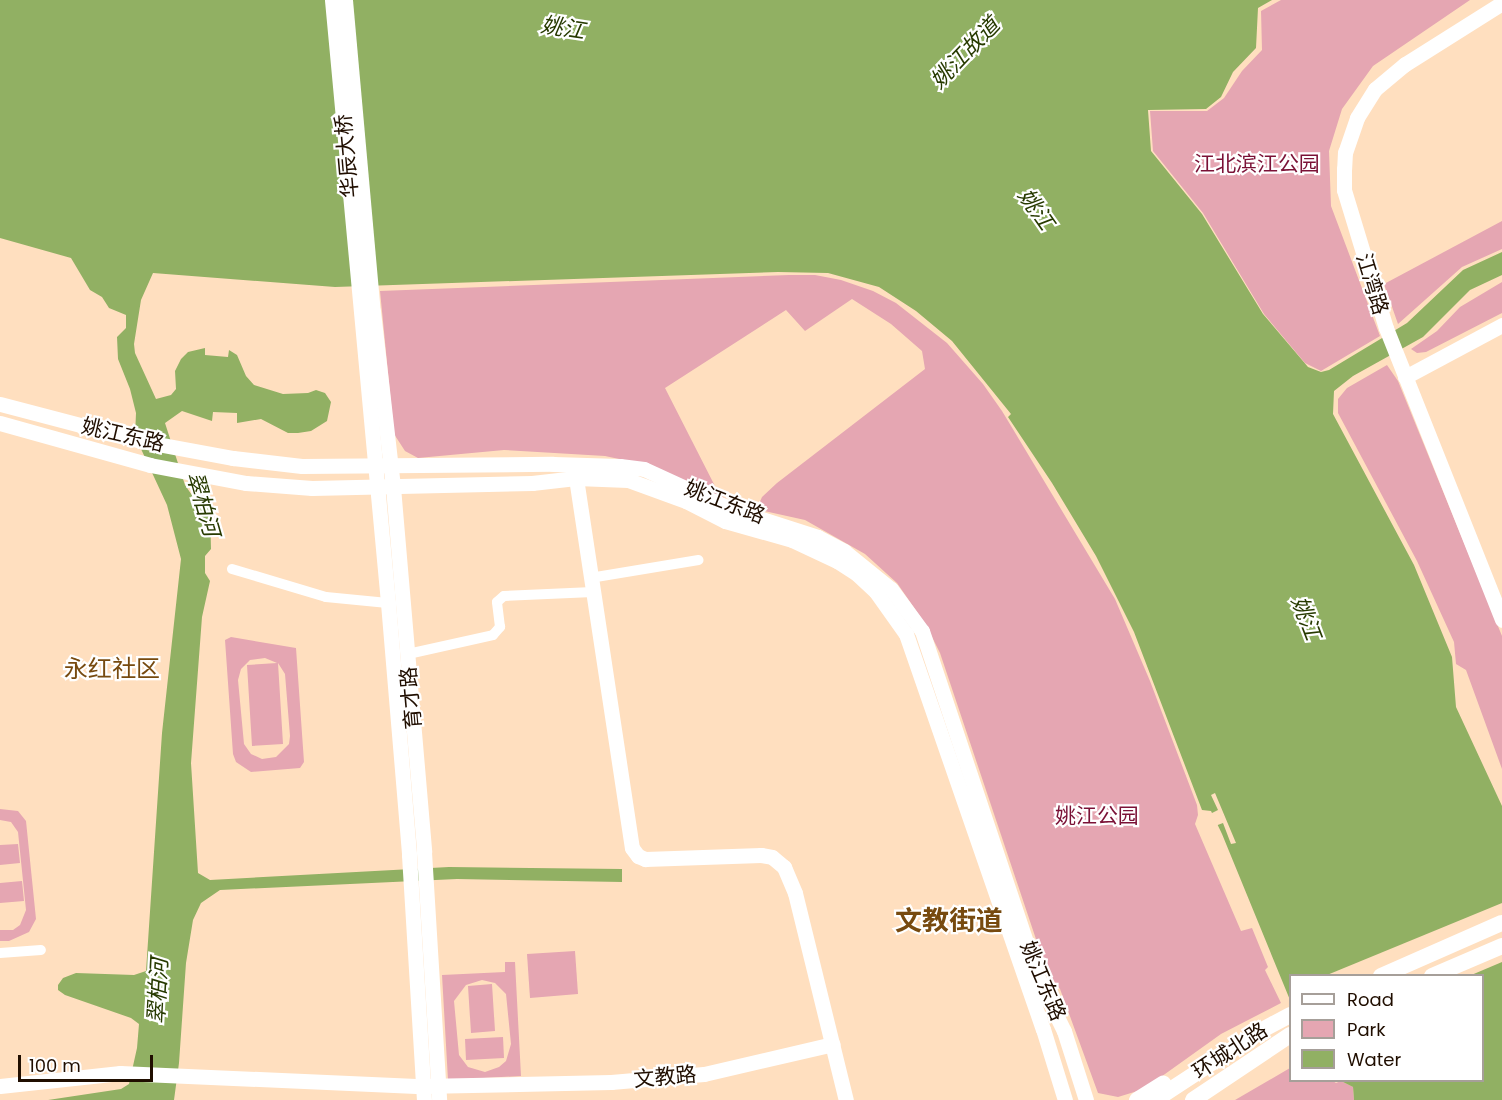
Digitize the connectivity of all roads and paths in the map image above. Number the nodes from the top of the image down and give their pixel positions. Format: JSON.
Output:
{"nodes":[{"id":1,"x":332,"y":0,"type":"edge"},
{"id":2,"x":345,"y":0,"type":"edge"},
{"id":3,"x":1502,"y":3,"type":"edge"},
{"id":4,"x":368,"y":312,"type":"junction"},
{"id":5,"x":1502,"y":325,"type":"edge"},
{"id":6,"x":1405,"y":377,"type":"junction"},
{"id":7,"x":0,"y":404,"type":"edge"},
{"id":8,"x":0,"y":423,"type":"edge"},
{"id":9,"x":384,"y":467,"type":"junction"},
{"id":10,"x":576,"y":478,"type":"junction"},
{"id":11,"x":386,"y":487,"type":"junction"},
{"id":12,"x":699,"y":560,"type":"dead end"},
{"id":13,"x":232,"y":569,"type":"dead end"},
{"id":14,"x":592,"y":585,"type":"junction"},
{"id":15,"x":388,"y":603,"type":"junction"},
{"id":16,"x":1502,"y":620,"type":"edge"},
{"id":17,"x":408,"y":654,"type":"junction"},
{"id":18,"x":1502,"y":923,"type":"edge"},
{"id":19,"x":1502,"y":946,"type":"edge"},
{"id":20,"x":41,"y":950,"type":"dead end"},
{"id":21,"x":0,"y":953,"type":"edge"},
{"id":22,"x":1383,"y":974,"type":"edge"},
{"id":23,"x":1434,"y":974,"type":"edge"},
{"id":24,"x":1289,"y":1015,"type":"edge"},
{"id":25,"x":1253,"y":1036,"type":"junction"},
{"id":26,"x":1289,"y":1036,"type":"edge"},
{"id":27,"x":833,"y":1044,"type":"junction"},
{"id":28,"x":0,"y":1086,"type":"edge"},
{"id":29,"x":430,"y":1093,"type":"edge"},
{"id":30,"x":846,"y":1100,"type":"edge"},
{"id":31,"x":1065,"y":1100,"type":"edge"},
{"id":32,"x":1086,"y":1100,"type":"edge"},
{"id":33,"x":1137,"y":1100,"type":"edge"},
{"id":34,"x":1155,"y":1100,"type":"edge"},
{"id":35,"x":1193,"y":1100,"type":"edge"}],
"edges":[{"from":1,"to":4,"type":"main road","name":"华辰大桥"},
{"from":2,"to":4,"type":"main road","name":"华辰大桥"},
{"from":3,"to":6,"type":"main road","name":"江湾路"},
{"from":4,"to":9,"type":"main road","name":"育才路"},
{"from":5,"to":6,"type":"main road"},
{"from":6,"to":16,"type":"main road","name":"江湾路"},
{"from":7,"to":9,"type":"main road","name":"姚江东路"},
{"from":8,"to":11,"type":"main road","name":"姚江东路"},
{"from":9,"to":11,"type":"main road","name":"育才路"},
{"from":9,"to":32,"type":"main road","name":"姚江东路"},
{"from":10,"to":11,"type":"main road","name":"姚江东路"},
{"from":10,"to":14,"type":"main road"},
{"from":10,"to":31,"type":"main road","name":"姚江东路"},
{"from":11,"to":15,"type":"main road","name":"育才路"},
{"from":11,"to":17,"type":"main road","name":"育才路"},
{"from":12,"to":14,"type":"street"},
{"from":13,"to":15,"type":"street"},
{"from":14,"to":17,"type":"street"},
{"from":14,"to":27,"type":"main road"},
{"from":15,"to":29,"type":"main road","name":"育才路"},
{"from":17,"to":29,"type":"main road","name":"育才路"},
{"from":18,"to":22,"type":"main road"},
{"from":19,"to":23,"type":"main road"},
{"from":20,"to":21,"type":"street"},
{"from":24,"to":25,"type":"main road","name":"环城北路"},
{"from":25,"to":33,"type":"main road"},
{"from":25,"to":34,"type":"main road","name":"环城北路"},
{"from":26,"to":35,"type":"main road","name":"环城北路"},
{"from":27,"to":29,"type":"main road","name":"文教路"},
{"from":27,"to":30,"type":"main road"},
{"from":28,"to":29,"type":"main road"}]}
